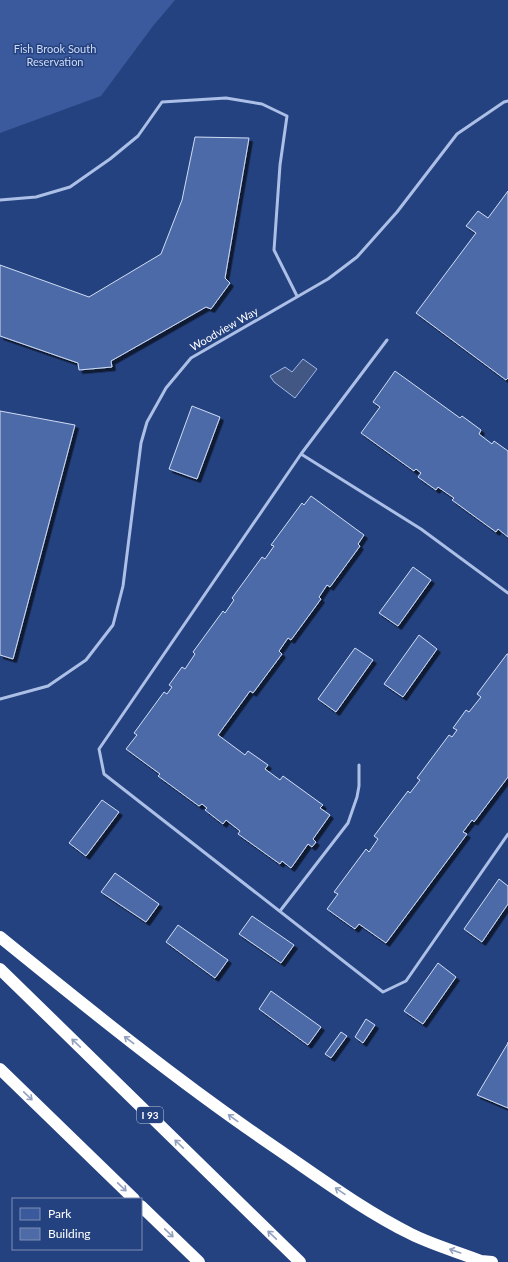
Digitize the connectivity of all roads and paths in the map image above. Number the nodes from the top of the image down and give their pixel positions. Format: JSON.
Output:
{"nodes":[{"id":1,"x":508,"y":101,"type":"edge"},
{"id":2,"x":0,"y":200,"type":"edge"},
{"id":3,"x":297,"y":296,"type":"junction"},
{"id":4,"x":387,"y":340,"type":"dead end"},
{"id":5,"x":301,"y":454,"type":"junction"},
{"id":6,"x":508,"y":593,"type":"edge"},
{"id":7,"x":0,"y":698,"type":"edge"},
{"id":8,"x":358,"y":765,"type":"dead end"},
{"id":9,"x":508,"y":834,"type":"edge"},
{"id":10,"x":280,"y":911,"type":"junction"},
{"id":11,"x":0,"y":937,"type":"edge"},
{"id":12,"x":0,"y":969,"type":"edge"},
{"id":13,"x":0,"y":1069,"type":"edge"},
{"id":14,"x":133,"y":1198,"type":"edge"},
{"id":15,"x":142,"y":1207,"type":"edge"},
{"id":16,"x":200,"y":1262,"type":"edge"},
{"id":17,"x":300,"y":1262,"type":"edge"},
{"id":18,"x":492,"y":1262,"type":"edge"}],
"edges":[{"from":1,"to":3,"type":"lane","name":"Woodview Way"},
{"from":2,"to":3,"type":"lane"},
{"from":3,"to":7,"type":"lane","name":"Woodview Way"},
{"from":4,"to":5,"type":"lane"},
{"from":5,"to":6,"type":"lane"},
{"from":5,"to":10,"type":"lane"},
{"from":8,"to":10,"type":"lane"},
{"from":9,"to":10,"type":"lane"},
{"from":18,"to":11,"type":"highway","one_way":true},
{"from":17,"to":12,"type":"highway","number":"I 93","one_way":true},
{"from":13,"to":14,"type":"highway","one_way":true},
{"from":15,"to":16,"type":"highway","one_way":true}]}
